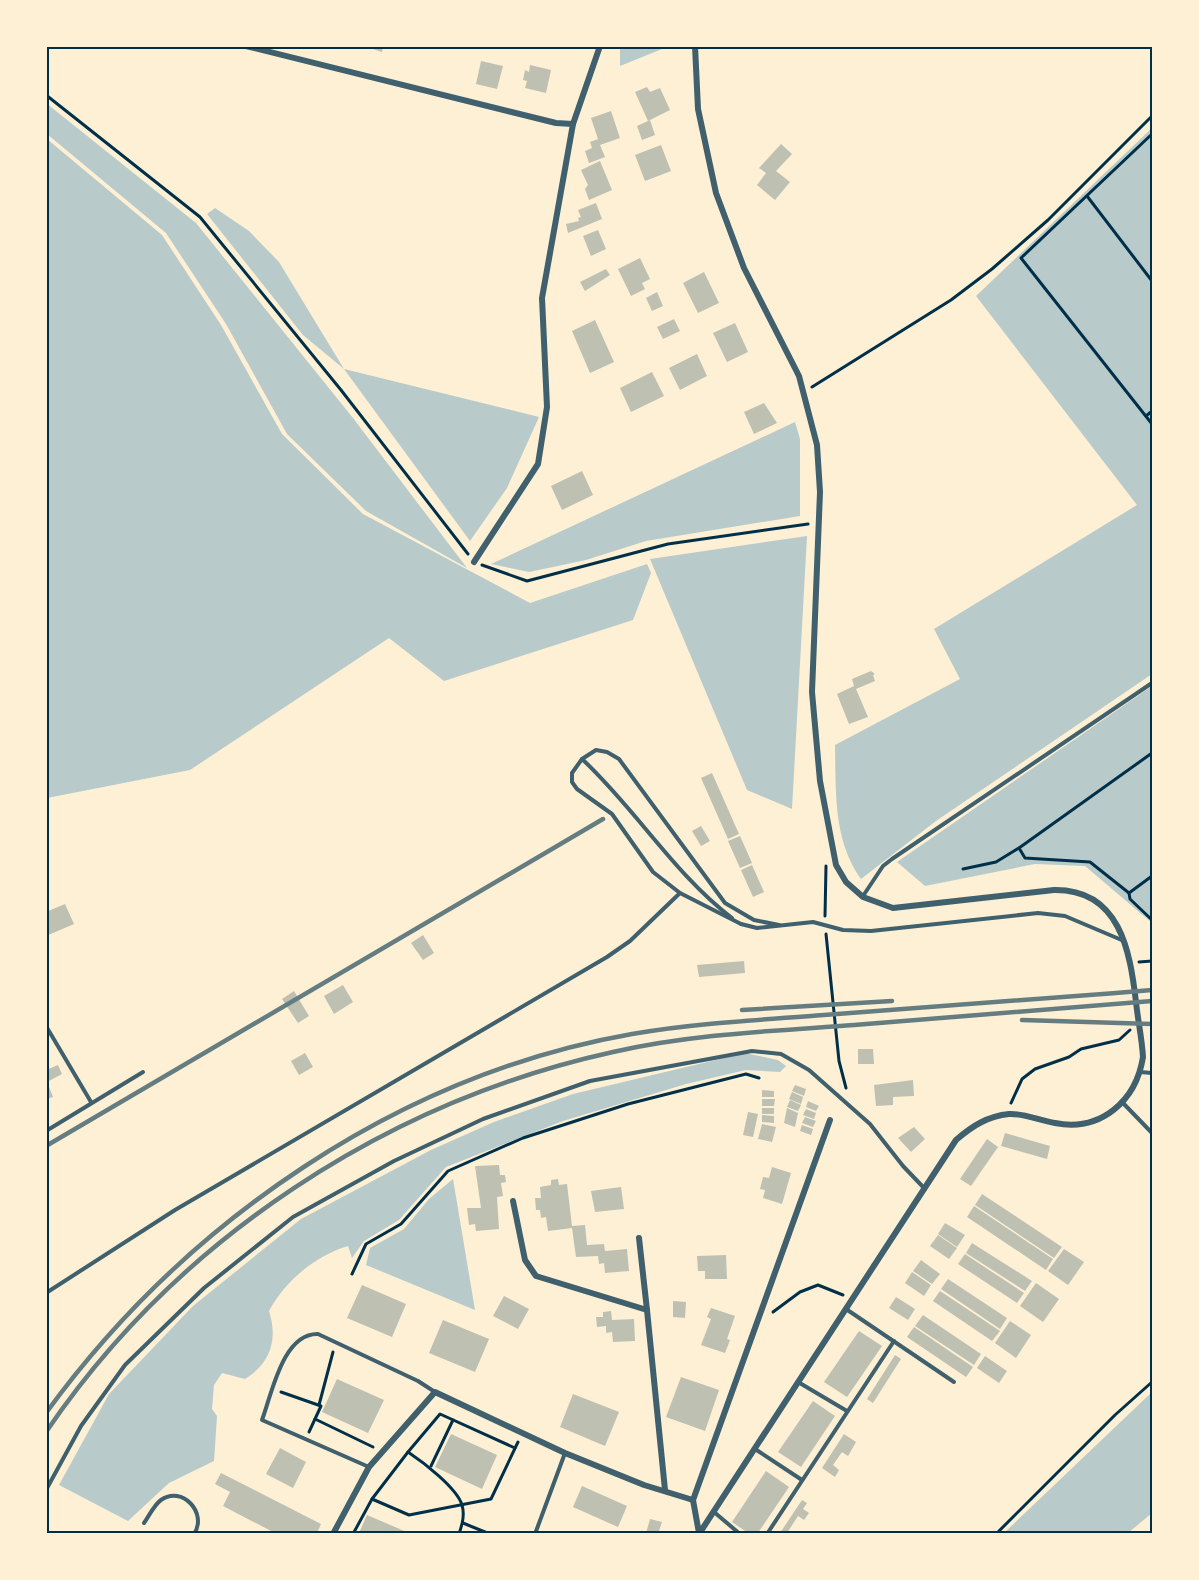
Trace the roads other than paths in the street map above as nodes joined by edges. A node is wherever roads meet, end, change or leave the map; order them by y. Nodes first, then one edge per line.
1 (246, 46) edge
2 (600, 46) edge
3 (694, 46) edge
4 (573, 124) junction
5 (474, 562) road end
6 (1152, 683) edge
7 (582, 759) junction
8 (681, 893) junction
9 (863, 897) junction
10 (741, 924) junction
11 (786, 926) junction
12 (1125, 942) junction
13 (46, 1026) edge
14 (143, 1072) dead end
15 (1140, 1072) junction
16 (1152, 1073) edge
17 (91, 1102) junction
18 (1123, 1103) junction
19 (831, 1120) dead end
20 (46, 1131) edge
21 (1152, 1133) edge
22 (925, 1190) junction
23 (513, 1201) dead end
24 (639, 1238) dead end
25 (46, 1293) edge
26 (846, 1309) junction
27 (646, 1310) junction
28 (46, 1336) edge
29 (894, 1341) junction
30 (46, 1349) edge
31 (954, 1382) dead end
32 (798, 1383) junction
33 (435, 1392) junction
34 (847, 1411) junction
35 (755, 1449) junction
36 (565, 1453) junction
37 (369, 1467) junction
38 (802, 1480) junction
39 (46, 1490) edge
40 (665, 1491) junction
41 (693, 1500) junction
42 (714, 1512) junction
43 (144, 1523) dead end
44 (194, 1533) edge
45 (333, 1533) edge
46 (535, 1533) edge
47 (699, 1533) edge
48 (740, 1533) edge
49 (766, 1533) edge

1 - 4 street
2 - 4 street
3 - 9 street
4 - 5 street
6 - 9 lane
7 - 8 lane
7 - 10 lane
7 - 11 lane
8 - 10 lane
8 - 25 lane
9 - 12 street
10 - 11 lane
11 - 12 lane
12 - 15 street
13 - 17 lane
14 - 17 lane
15 - 16 lane
15 - 18 street
17 - 20 lane
18 - 21 lane
18 - 22 street
19 - 41 street
22 - 26 street
22 - 39 lane
23 - 27 street
24 - 27 street
26 - 29 lane
26 - 32 street
27 - 40 street
28 - 30 lane
29 - 31 lane
29 - 34 lane
32 - 34 lane
32 - 35 street
33 - 36 street
33 - 37 street
33 - 37 lane
34 - 38 lane
35 - 38 lane
35 - 42 street
36 - 40 street
36 - 46 lane
37 - 45 street
38 - 49 lane
40 - 41 street
41 - 47 street
42 - 47 street
42 - 48 lane
43 - 44 lane

